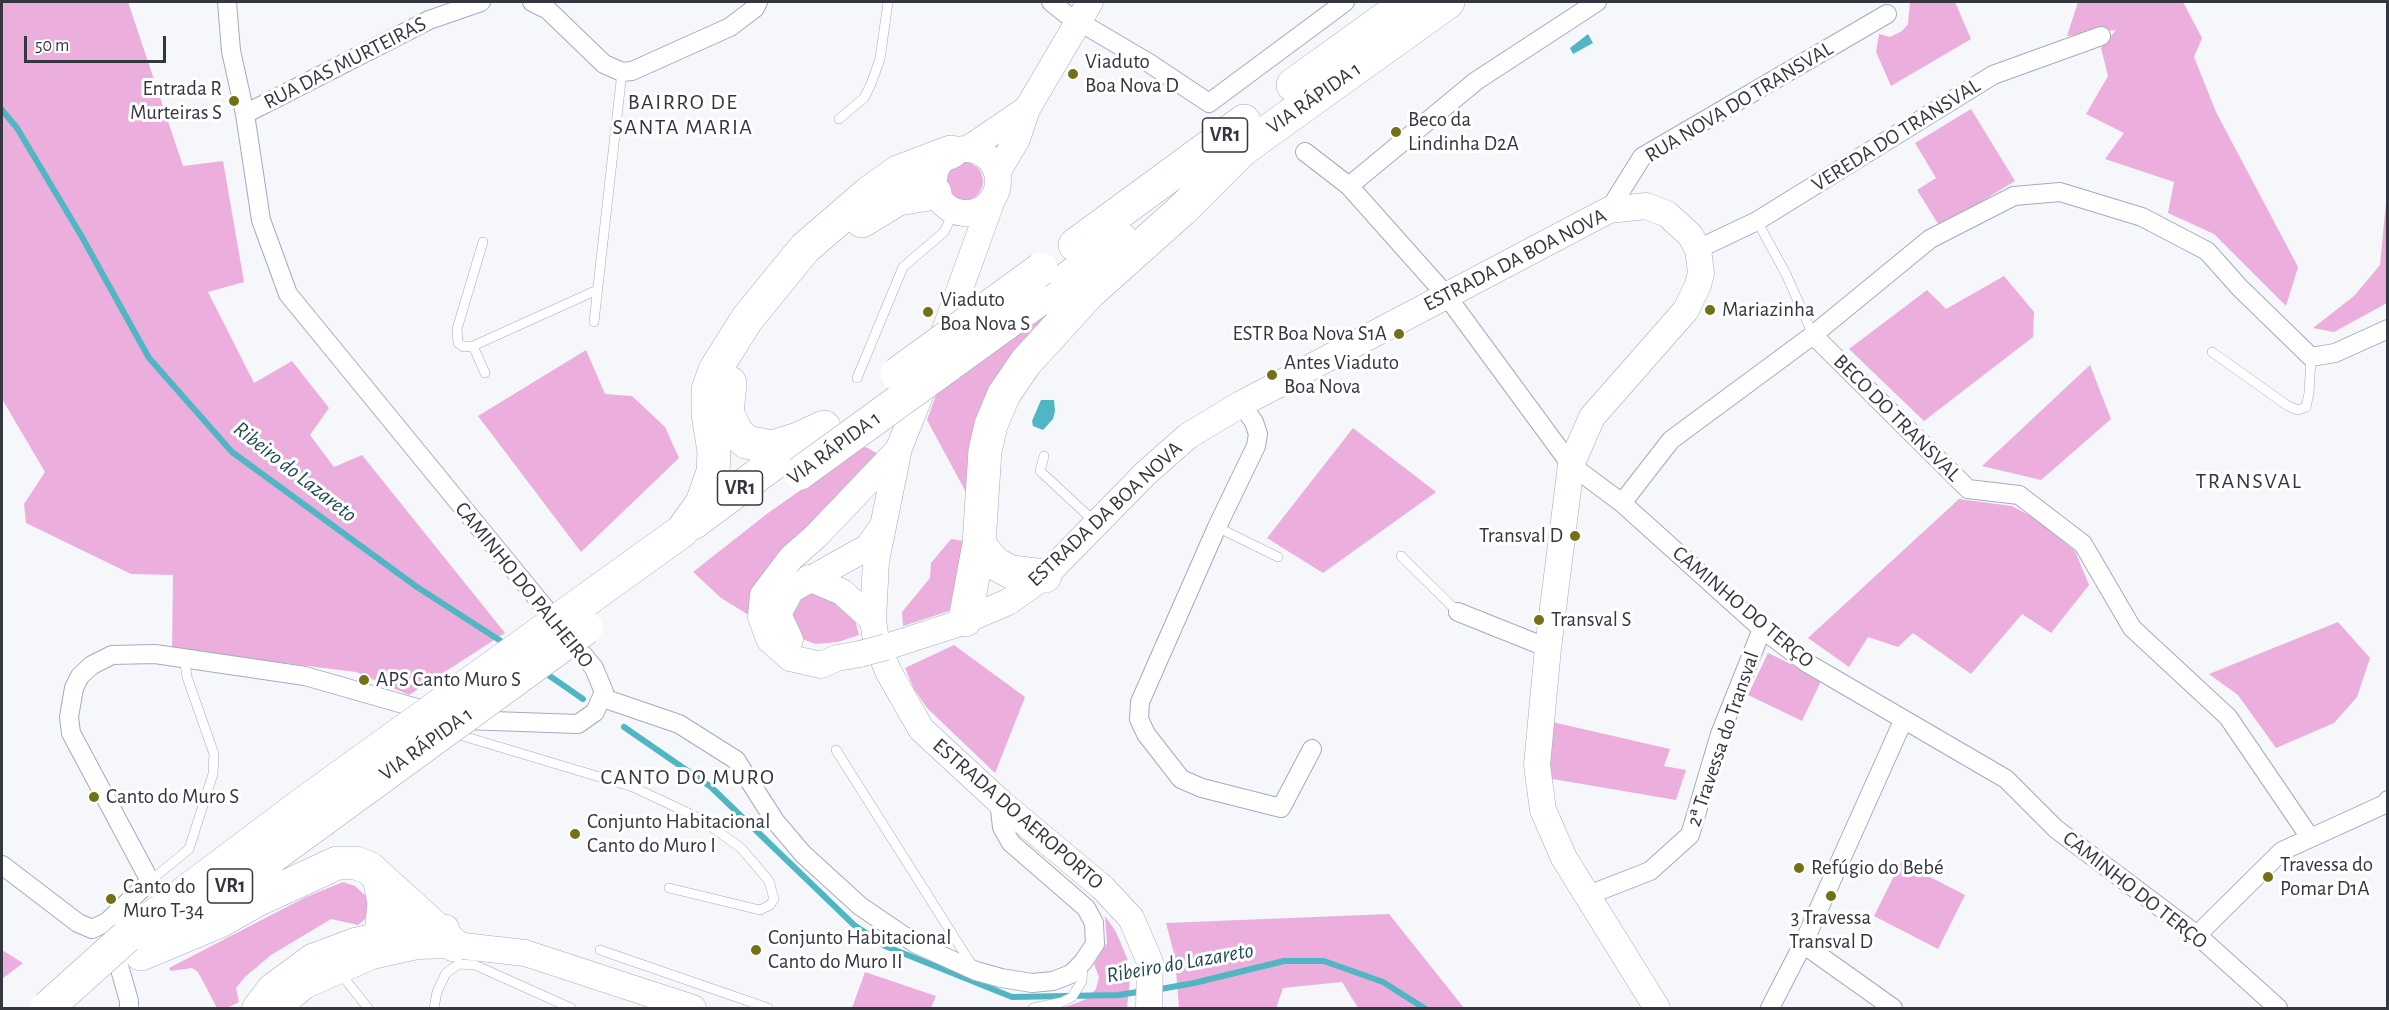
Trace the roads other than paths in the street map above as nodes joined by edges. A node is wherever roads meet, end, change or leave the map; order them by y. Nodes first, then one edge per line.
1 (227, 2) edge
2 (480, 2) edge
3 (532, 2) edge
4 (758, 2) edge
5 (888, 2) edge
6 (1051, 2) edge
7 (1345, 2) edge
8 (1408, 2) edge
9 (1448, 2) edge
10 (1597, 2) edge
11 (1085, 11) edge
12 (1887, 14) dead end
13 (2101, 36) dead end
14 (622, 72) junction
15 (1027, 109) junction
16 (245, 114) junction
17 (840, 119) dead end
18 (1245, 147) junction
19 (960, 150) junction
20 (1305, 152) dead end
21 (997, 173) junction
22 (1349, 186) junction
23 (938, 195) junction
24 (992, 200) junction
25 (1609, 210) junction
26 (1757, 221) junction
27 (483, 243) dead end
28 (1698, 249) junction
29 (973, 257) junction
30 (597, 290) junction
31 (1446, 296) junction
32 (594, 322) dead end
33 (2388, 329) edge
34 (1813, 335) junction
35 (473, 346) junction
36 (2212, 352) dead end
37 (2311, 357) junction
38 (485, 373) dead end
39 (857, 378) dead end
40 (1241, 404) junction
41 (717, 414) junction
42 (805, 446) junction
43 (899, 448) junction
44 (1044, 456) dead end
45 (1571, 465) junction
46 (1622, 503) junction
47 (1096, 523) junction
48 (1216, 527) junction
49 (816, 536) junction
50 (688, 541) junction
51 (979, 544) junction
52 (868, 551) junction
53 (1401, 556) dead end
54 (1278, 557) dead end
55 (1045, 576) junction
56 (809, 578) junction
57 (1458, 612) joint
58 (873, 620) junction
59 (960, 623) junction
60 (1762, 629) junction
61 (1548, 648) junction
62 (848, 656) junction
63 (184, 657) junction
64 (603, 698) junction
65 (460, 719) junction
66 (1903, 721) junction
67 (1312, 749) dead end
68 (836, 750) dead end
69 (2388, 800) edge
70 (999, 801) junction
71 (2308, 836) junction
72 (2, 865) edge
73 (379, 877) junction
74 (150, 881) junction
75 (669, 888) dead end
76 (1586, 896) junction
77 (381, 935) junction
78 (2197, 935) junction
79 (445, 936) junction
80 (125, 938) junction
81 (1803, 944) junction
82 (600, 950) dead end
83 (1083, 962) junction
84 (338, 970) junction
85 (976, 971) junction
86 (1867, 1000) edge
87 (680, 1006) edge
88 (47, 1008) edge
89 (80, 1008) edge
90 (129, 1008) edge
91 (255, 1008) edge
92 (279, 1008) edge
93 (368, 1008) edge
94 (434, 1008) edge
95 (571, 1008) edge
96 (768, 1008) edge
97 (1033, 1008) edge
98 (1149, 1008) edge
99 (1657, 1008) edge
100 (1770, 1008) edge
101 (1893, 1008) edge
102 (2278, 1008) edge

1 - 16 street, CAMINHO DO PALHEIRO
2 - 16 street, RUA DAS MURTEIRAS
3 - 14 street
4 - 14 street
5 - 17 lane
6 - 11 street
7 - 11 street
8 - 42 highway, VIA RÁPIDA 1 / VR1, bridge
9 - 18 highway, VIA RÁPIDA 1 / VR1
10 - 22 street
11 - 15 main road
12 - 25 street, RUA NOVA DO TRANSVAL
13 - 26 street, VEREDA DO TRANSVAL
14 - 30 lane
15 - 19 main road
15 - 21 main road
16 - 64 street, CAMINHO DO PALHEIRO
18 - 42 highway, VIA RÁPIDA 1 / VR1, bridge
18 - 51 highway
19 - 21 main road
19 - 23 highway
20 - 22 street, CAMINHO DO TERÇO
21 - 24 main road
22 - 31 street, CAMINHO DO TERÇO
23 - 24 main road
23 - 29 main road
23 - 39 lane
23 - 41 highway
24 - 29 main road
25 - 28 main road, ESTRADA DA BOA NOVA
25 - 31 main road, ESTRADA DA BOA NOVA
26 - 28 street, VEREDA DO TRANSVAL
26 - 34 lane, BECO DO TRANSVAL
27 - 35 lane
28 - 45 main road
29 - 43 main road
30 - 32 lane
30 - 35 lane
31 - 40 main road, ESTRADA DA BOA NOVA
31 - 45 street, CAMINHO DO TERÇO
33 - 37 street
34 - 37 street
34 - 46 street
34 - 71 street, BECO DO TRANSVAL
35 - 38 lane
36 - 37 lane
40 - 47 main road, ESTRADA DA BOA NOVA
40 - 48 street
41 - 42 highway
41 - 50 highway
42 - 50 highway, VIA RÁPIDA 1 / VR1
43 - 49 main road, ESTRADA DA BOA NOVA
43 - 52 main road, ESTRADA DO AEROPORTO
43 - 52 main road, ESTRADA DO AEROPORTO
44 - 47 lane
45 - 46 street, CAMINHO DO TERÇO
45 - 61 main road
46 - 60 street, CAMINHO DO TERÇO
47 - 55 main road, ESTRADA DA BOA NOVA
48 - 54 lane
48 - 67 street
49 - 52 main road
49 - 62 main road, ESTRADA DA BOA NOVA
50 - 80 highway, VIA RÁPIDA 1 / VR1, bridge
51 - 55 highway
51 - 59 highway
52 - 56 main road
52 - 58 main road, ESTRADA DO AEROPORTO
53 - 57 lane
55 - 59 main road, ESTRADA DA BOA NOVA
56 - 58 main road
56 - 62 main road
57 - 61 street
58 - 70 main road, ESTRADA DO AEROPORTO
59 - 62 main road, ESTRADA DA BOA NOVA, bridge
60 - 66 street, CAMINHO DO TERÇO
60 - 76 street, 2ª Travessa do Transval
61 - 76 main road
63 - 65 street
63 - 74 lane
63 - 74 street
64 - 65 street
64 - 85 street
65 - 75 lane
66 - 78 street, CAMINHO DO TERÇO
66 - 81 street
68 - 85 lane
69 - 71 street
70 - 83 street
70 - 98 main road, ESTRADA DO AEROPORTO
71 - 78 street
72 - 80 street
73 - 77 highway
73 - 79 highway
73 - 80 highway
74 - 80 street
76 - 99 main road
77 - 79 main road
77 - 91 main road
78 - 102 street, CAMINHO DO TERÇO
79 - 84 main road
79 - 87 main road
80 - 88 highway, VIA RÁPIDA 1 / VR1, bridge
80 - 89 highway, VIA RÁPIDA 1 / VR1
80 - 90 street
81 - 86 street
81 - 100 street
82 - 96 lane
83 - 85 street
83 - 97 lane
84 - 92 main road
84 - 93 lane
86 - 101 street
94 - 95 lane

